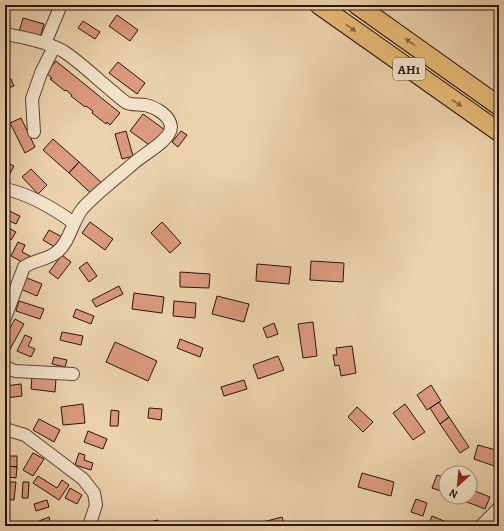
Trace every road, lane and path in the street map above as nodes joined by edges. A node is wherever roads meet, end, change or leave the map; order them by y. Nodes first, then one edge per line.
1 (60, 5) edge
2 (319, 5) edge
3 (357, 5) edge
4 (5, 34) edge
5 (49, 45) junction
6 (499, 106) edge
7 (34, 132) dead end
8 (499, 132) edge
9 (5, 189) edge
10 (74, 223) junction
11 (5, 318) edge
12 (5, 367) edge
13 (73, 374) dead end
14 (5, 430) edge
15 (499, 508) edge
16 (89, 526) edge
17 (481, 526) edge

1 - 5 street
2 -> 8 highway, AH1
6 -> 3 highway, AH1
4 - 5 street
5 - 7 street
5 - 10 street
9 - 10 street
10 - 11 street
12 - 13 street
14 - 16 street
15 - 17 street

